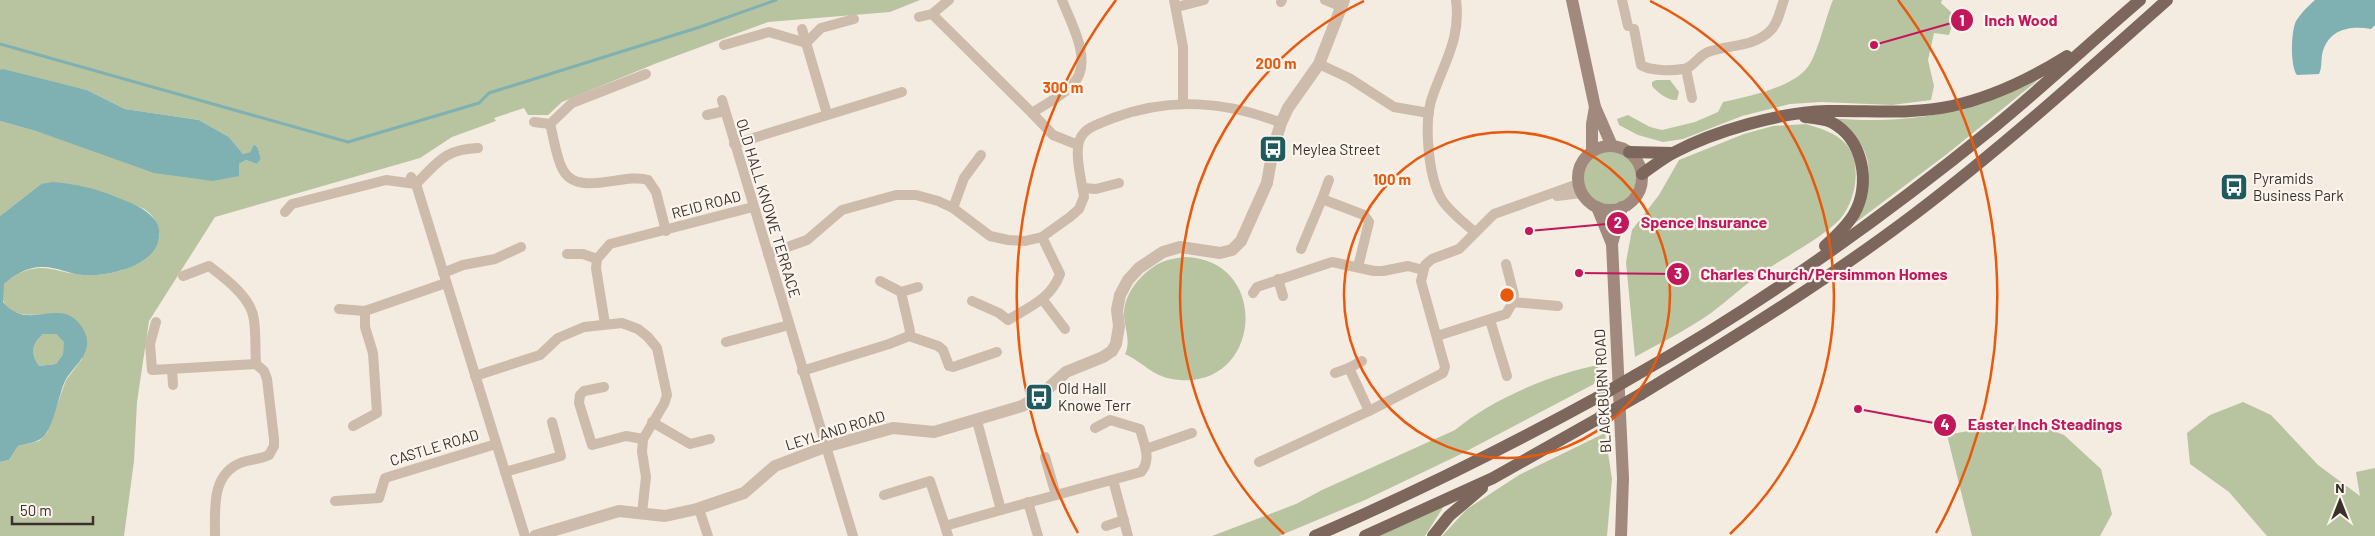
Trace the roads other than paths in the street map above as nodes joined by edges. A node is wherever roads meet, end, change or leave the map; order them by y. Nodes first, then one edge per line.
1 (949, 0) edge
2 (1062, 0) edge
3 (1204, 0) edge
4 (1325, 0) edge
5 (1456, 0) edge
6 (1572, 0) edge
7 (1622, 0) edge
8 (1784, 0) edge
9 (2140, 0) edge
10 (2167, 0) edge
11 (1175, 4) edge
12 (1343, 4) edge
13 (932, 14) junction
14 (919, 17) dead end
15 (854, 19) dead end
16 (802, 29) dead end
17 (2095, 39) junction
18 (806, 43) junction
19 (724, 45) dead end
20 (1319, 64) junction
21 (1686, 69) junction
22 (646, 74) dead end
23 (902, 92) dead end
24 (1692, 98) dead end
25 (722, 100) dead end
26 (1183, 103) junction
27 (1595, 107) junction
28 (725, 111) junction
29 (1032, 113) junction
30 (1429, 113) junction
31 (827, 114) junction
32 (1793, 114) junction
33 (708, 115) dead end
34 (534, 122) dead end
35 (1281, 123) junction
36 (550, 124) junction
37 (734, 144) junction
38 (1078, 145) junction
39 (1612, 146) junction
40 (478, 148) dead end
41 (1592, 151) junction
42 (1629, 152) junction
43 (1673, 153) junction
44 (981, 155) dead end
45 (1642, 174) junction
46 (414, 180) junction
47 (1330, 180) dead end
48 (1119, 183) dead end
49 (1083, 188) junction
50 (1580, 188) junction
51 (1322, 199) junction
52 (753, 207) junction
53 (1597, 207) junction
54 (1622, 207) junction
55 (953, 208) junction
56 (285, 212) dead end
57 (666, 231) junction
58 (1474, 232) junction
59 (1042, 237) junction
60 (1612, 244) junction
61 (521, 247) dead end
62 (1301, 249) dead end
63 (567, 254) dead end
64 (768, 254) junction
65 (598, 259) junction
66 (1506, 264) dead end
67 (1358, 267) junction
68 (1423, 270) junction
69 (1794, 275) junction
70 (183, 276) dead end
71 (445, 278) junction
72 (1278, 279) junction
73 (880, 281) dead end
74 (918, 287) dead end
75 (901, 292) junction
76 (1253, 293) dead end
77 (1283, 296) dead end
78 (1043, 300) junction
79 (972, 301) dead end
80 (1513, 302) junction
81 (1558, 306) dead end
82 (339, 309) dead end
83 (365, 311) junction
84 (1490, 320) junction
85 (156, 322) dead end
86 (605, 324) junction
87 (789, 325) junction
88 (1065, 329) dead end
89 (910, 336) junction
90 (1437, 336) junction
91 (726, 342) dead end
92 (997, 352) dead end
93 (1362, 361) dead end
94 (256, 364) junction
95 (1349, 368) junction
96 (172, 369) junction
97 (802, 371) junction
98 (1335, 373) dead end
99 (475, 376) junction
100 (1507, 376) dead end
101 (173, 385) dead end
102 (604, 386) dead end
103 (1369, 411) junction
104 (977, 421) junction
105 (552, 422) dead end
106 (652, 422) junction
107 (353, 426) dead end
108 (1095, 428) dead end
109 (1192, 433) dead end
110 (643, 439) junction
111 (710, 439) dead end
112 (496, 444) junction
113 (825, 447) junction
114 (1146, 449) junction
115 (1045, 457) dead end
116 (1259, 462) dead end
117 (505, 472) junction
118 (1493, 478) junction
119 (1113, 480) junction
120 (884, 495) dead end
121 (1056, 495) junction
122 (335, 501) dead end
123 (1028, 502) junction
124 (699, 509) junction
125 (1001, 510) junction
126 (642, 513) junction
127 (1124, 520) junction
128 (1106, 526) dead end
129 (946, 531) edge
130 (215, 536) edge
131 (524, 536) edge
132 (534, 536) edge
133 (708, 536) edge
134 (853, 536) edge
135 (1038, 536) edge
136 (1128, 536) edge
137 (1315, 536) edge
138 (1365, 536) edge
139 (1432, 536) edge
140 (1621, 536) edge

1 - 13 street
2 - 29 street
3 - 11 street
4 - 12 street, LEYLAND ROAD
5 - 30 street
6 - 27 main road
7 - 21 street
8 - 21 street
9 - 17 main road
10 - 118 main road, bridge
11 - 26 street
12 - 20 street, LEYLAND ROAD
13 - 14 street
13 - 29 street
15 - 18 street
16 - 18 street
17 - 32 main road
17 - 69 main road
18 - 19 street
18 - 31 street
20 - 30 street
20 - 35 street, LEYLAND ROAD
21 - 24 street
22 - 36 street
23 - 31 street
25 - 28 street, OLD HALL KNOWE TERRACE
26 - 35 street
26 - 38 street
27 - 39 main road
27 - 41 main road
28 - 33 street
28 - 37 street, OLD HALL KNOWE TERRACE
29 - 38 street
30 - 58 street
31 - 37 street
32 - 43 main road
32 - 69 main road
34 - 36 street
35 - 104 street, LEYLAND ROAD
36 - 57 street, REID ROAD
37 - 52 street, OLD HALL KNOWE TERRACE
38 - 49 street
39 - 41 main road
39 - 42 main road
40 - 46 street
41 - 50 main road
42 - 43 main road
42 - 45 main road
43 - 45 main road
44 - 55 street
45 - 54 main road
46 - 56 street
46 - 71 street, CASTLE ROAD
47 - 51 street
48 - 49 street
49 - 59 street
50 - 53 main road
50 - 58 street
51 - 62 street
51 - 67 street
52 - 57 street, REID ROAD
52 - 64 street, OLD HALL KNOWE TERRACE
53 - 54 main road
53 - 60 main road, BLACKBURN ROAD
54 - 60 main road, BLACKBURN ROAD
55 - 59 street
55 - 64 street
57 - 65 street, REID ROAD
58 - 68 street
59 - 78 street
60 - 140 main road, BLACKBURN ROAD
61 - 71 street
63 - 65 street
64 - 87 street, OLD HALL KNOWE TERRACE
65 - 86 street
66 - 80 street
67 - 68 street
67 - 72 street
68 - 90 street
69 - 137 main road, bridge
70 - 94 street
71 - 83 street
71 - 99 street, CASTLE ROAD
72 - 76 street
72 - 77 street
73 - 75 street
74 - 75 street
75 - 89 street
78 - 79 street
78 - 88 street
80 - 81 street
80 - 84 street
82 - 83 street
83 - 107 street
84 - 90 street
84 - 100 street
85 - 96 street
86 - 99 street
86 - 106 street
87 - 91 street
87 - 97 street, OLD HALL KNOWE TERRACE
89 - 92 street
89 - 97 street
90 - 103 street
93 - 95 street
94 - 96 street
94 - 130 street
95 - 98 street
95 - 103 street
96 - 101 street
97 - 113 street, OLD HALL KNOWE TERRACE
99 - 112 street, CASTLE ROAD
102 - 110 street
103 - 116 street
104 - 113 street, LEYLAND ROAD
104 - 125 street
105 - 117 street
106 - 110 street
106 - 111 street
108 - 114 street
109 - 114 street
110 - 126 street
112 - 117 street, CASTLE ROAD
112 - 122 street, CASTLE ROAD
113 - 124 street, LEYLAND ROAD
113 - 134 street, OLD HALL KNOWE TERRACE
114 - 119 street
115 - 121 street
117 - 131 street, CASTLE ROAD
118 - 138 main road
118 - 139 main road
119 - 121 street
119 - 127 street
120 - 129 street
121 - 123 street
123 - 125 street
123 - 135 street
124 - 126 street, LEYLAND ROAD
124 - 133 street
125 - 129 street
126 - 132 street, LEYLAND ROAD
127 - 128 street
127 - 136 street

